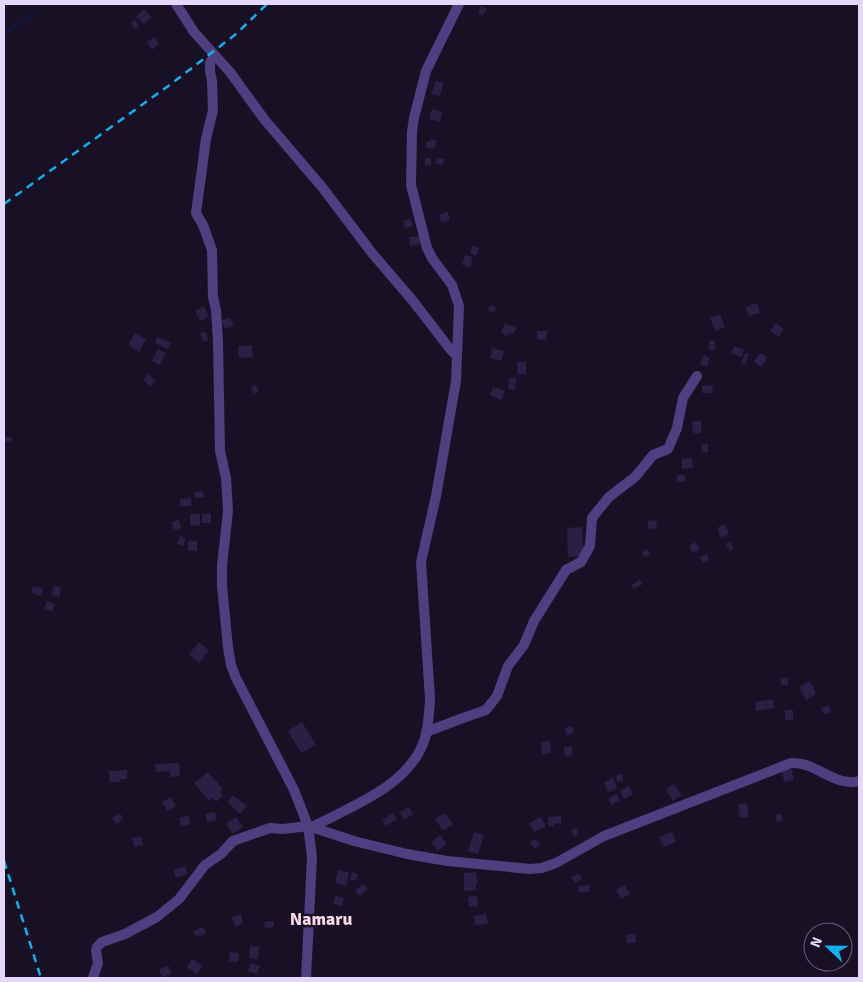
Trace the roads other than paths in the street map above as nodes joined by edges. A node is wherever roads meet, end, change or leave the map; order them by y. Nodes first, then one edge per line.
1 (176, 4) edge
2 (459, 4) edge
3 (214, 56) junction
4 (456, 355) junction
5 (697, 376) dead end
6 (426, 732) junction
7 (859, 781) edge
8 (310, 827) junction
9 (93, 978) edge
10 (306, 978) edge

1 - 3 street
2 - 4 street
3 - 4 street
3 - 8 street
4 - 6 street
5 - 6 street
6 - 8 street
7 - 8 street
8 - 9 street
8 - 10 street

